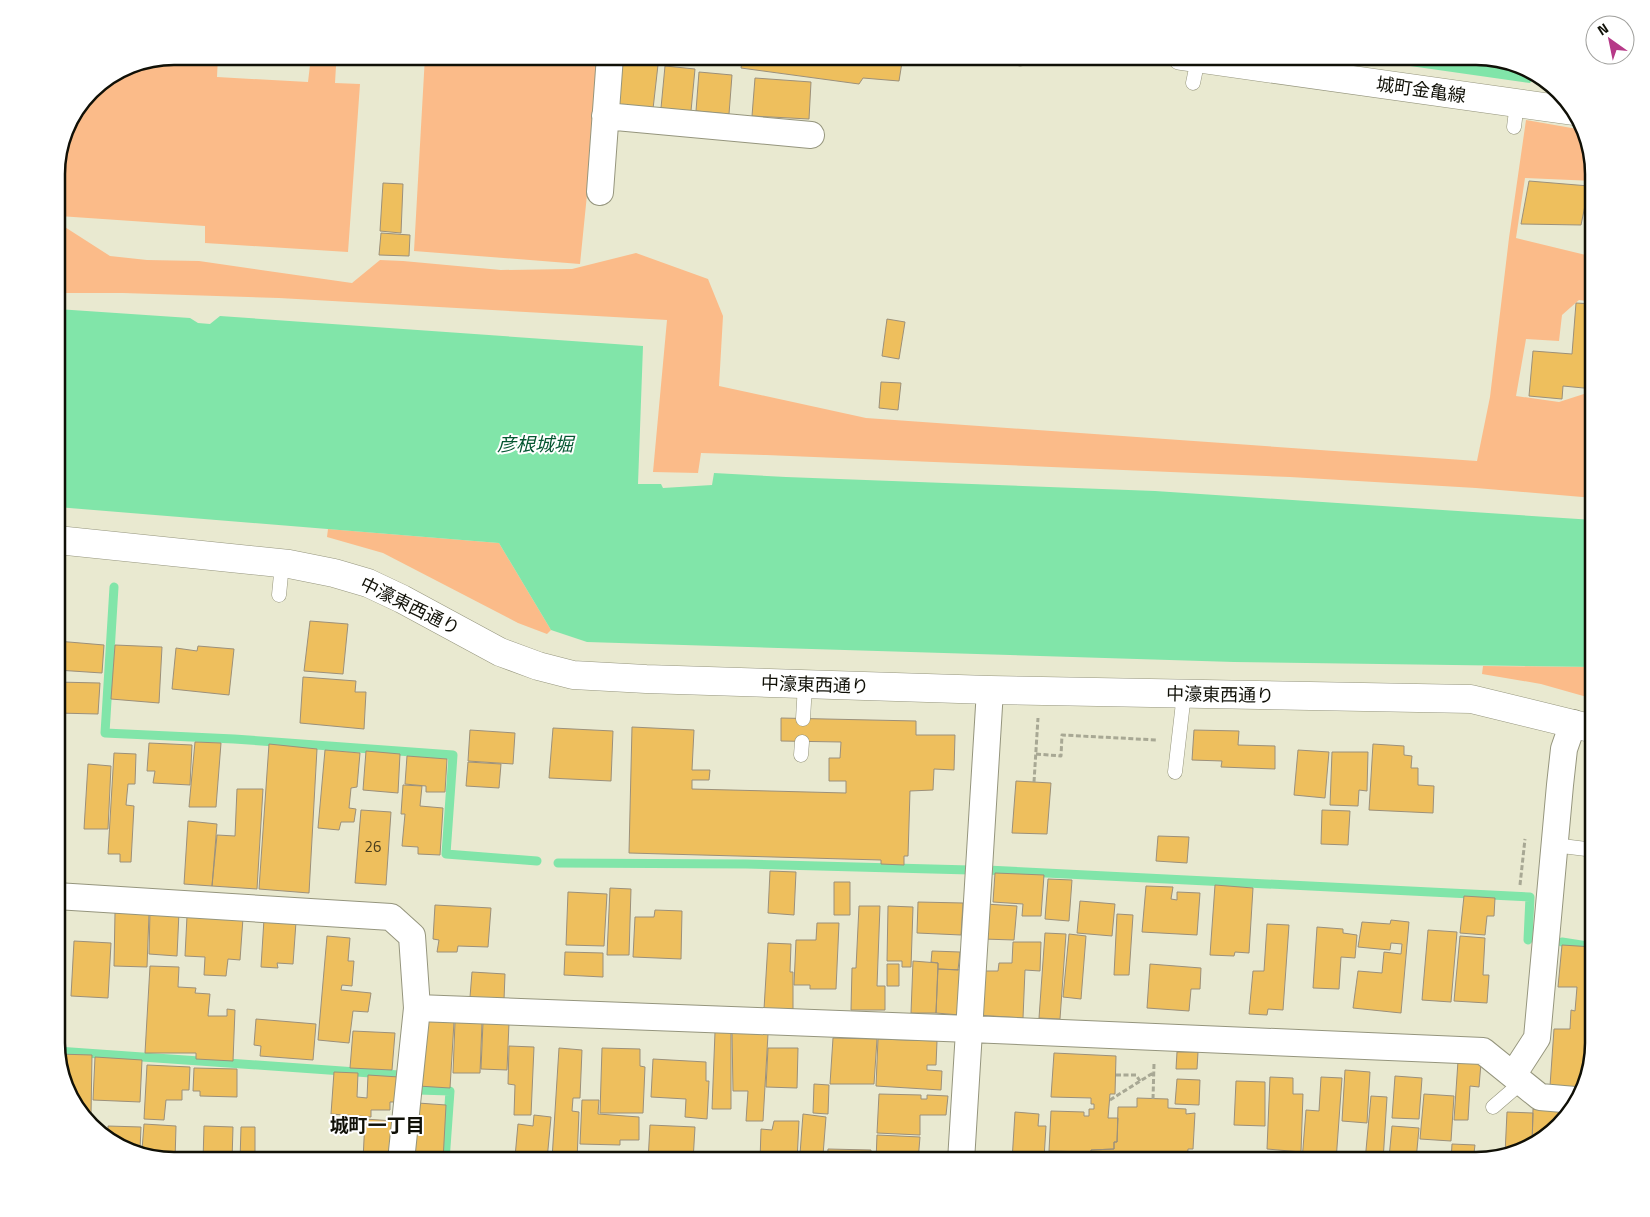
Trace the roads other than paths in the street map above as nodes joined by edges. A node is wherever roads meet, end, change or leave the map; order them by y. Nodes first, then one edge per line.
1 (609, 65) edge
2 (1190, 66) edge
3 (1566, 111) edge
4 (605, 116) junction
5 (810, 135) dead end
6 (600, 192) dead end
7 (65, 541) edge
8 (282, 564) junction
9 (279, 595) dead end
10 (805, 685) junction
11 (990, 690) junction
12 (1184, 694) junction
13 (803, 719) dead end
14 (1584, 726) edge
15 (1175, 772) dead end
16 (1554, 845) junction
17 (1585, 849) edge
18 (65, 896) edge
19 (417, 1008) junction
20 (984, 1033) junction
21 (1518, 1078) junction
22 (1569, 1099) edge
23 (1492, 1107) dead end
24 (402, 1152) edge
25 (963, 1152) edge

1 - 4 street
2 - 3 main road, 城町金亀線
4 - 5 street
4 - 6 street
7 - 8 main road, 中濠東西通り
8 - 9 lane
8 - 10 main road, 中濠東西通り
10 - 11 main road, 中濠東西通り
10 - 13 lane
11 - 12 main road, 中濠東西通り
11 - 20 street
12 - 14 main road, 中濠東西通り
12 - 15 lane
14 - 16 street
16 - 17 lane
16 - 21 street
18 - 19 street
19 - 20 street
19 - 24 street
20 - 21 street
20 - 25 street
21 - 22 street
21 - 23 lane

